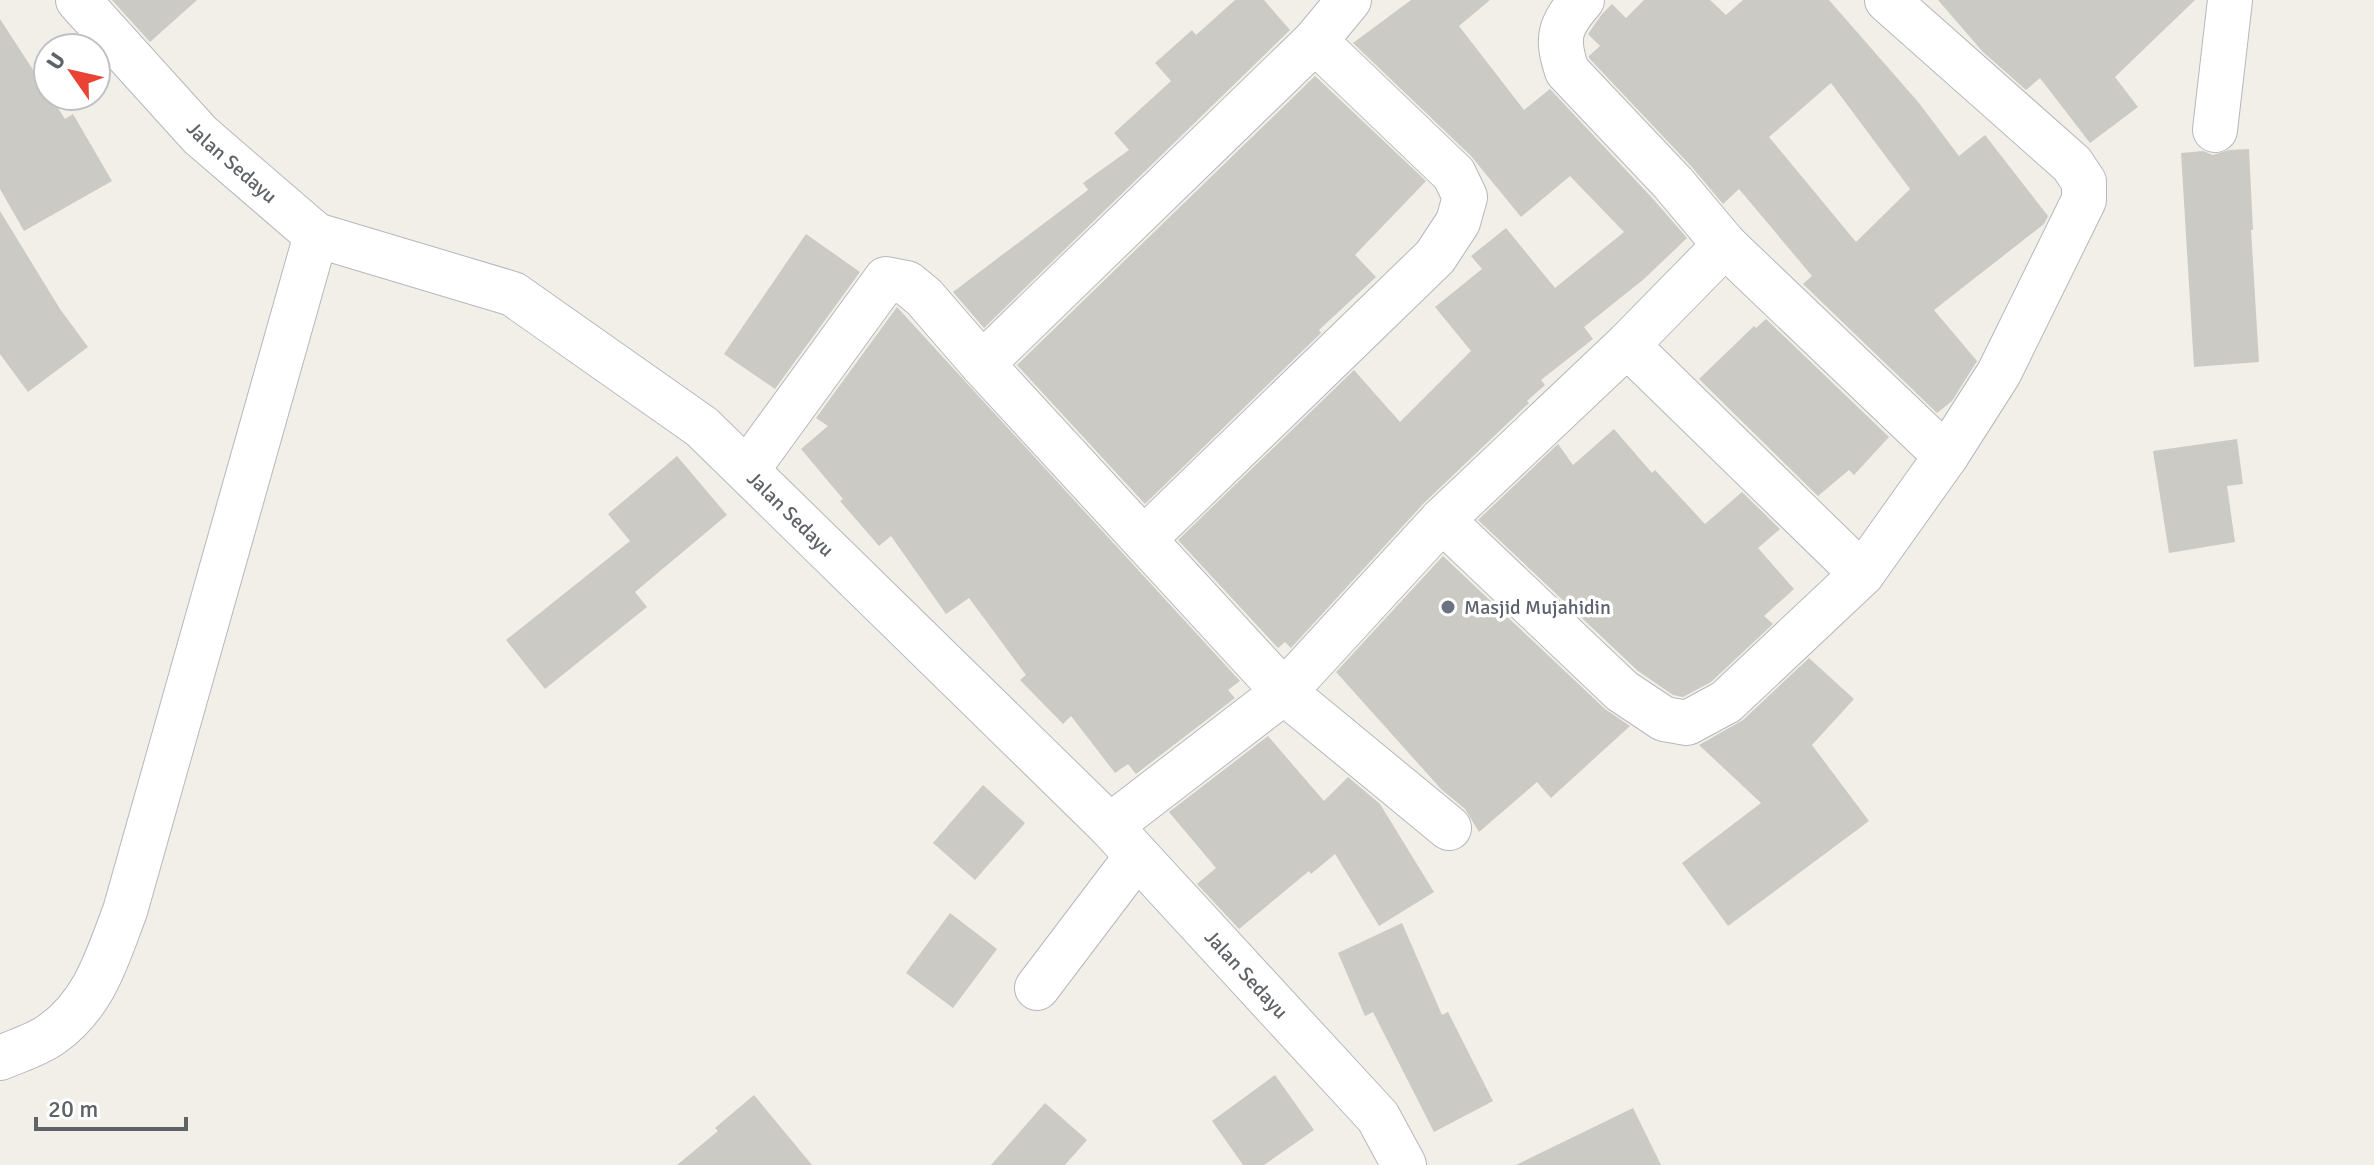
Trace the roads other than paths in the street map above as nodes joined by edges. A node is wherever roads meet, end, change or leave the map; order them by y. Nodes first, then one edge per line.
1 (78, 0) edge
2 (1349, 0) edge
3 (1887, 0) edge
4 (2230, 0) edge
5 (1561, 9) edge
6 (1315, 41) junction
7 (2215, 130) dead end
8 (316, 235) junction
9 (1725, 245) junction
10 (1627, 345) junction
11 (982, 364) junction
12 (1946, 456) junction
13 (747, 470) junction
14 (1442, 520) junction
15 (1144, 539) junction
16 (1862, 574) junction
17 (1284, 692) junction
18 (1449, 828) dead end
19 (1124, 841) junction
20 (1037, 988) dead end
21 (0, 1058) edge
22 (1404, 1165) edge

1 - 8 street, Jalan Sedayu
2 - 6 street
3 - 12 street
4 - 7 street
5 - 9 street
6 - 11 street
6 - 15 street
8 - 13 street, Jalan Sedayu
8 - 21 street
9 - 10 street
9 - 12 street
10 - 14 street
10 - 16 street
11 - 13 street
11 - 15 street
12 - 16 street
13 - 19 street, Jalan Sedayu
14 - 16 street
14 - 17 street
15 - 17 street
17 - 18 street
17 - 19 street
19 - 20 street
19 - 22 street, Jalan Sedayu

